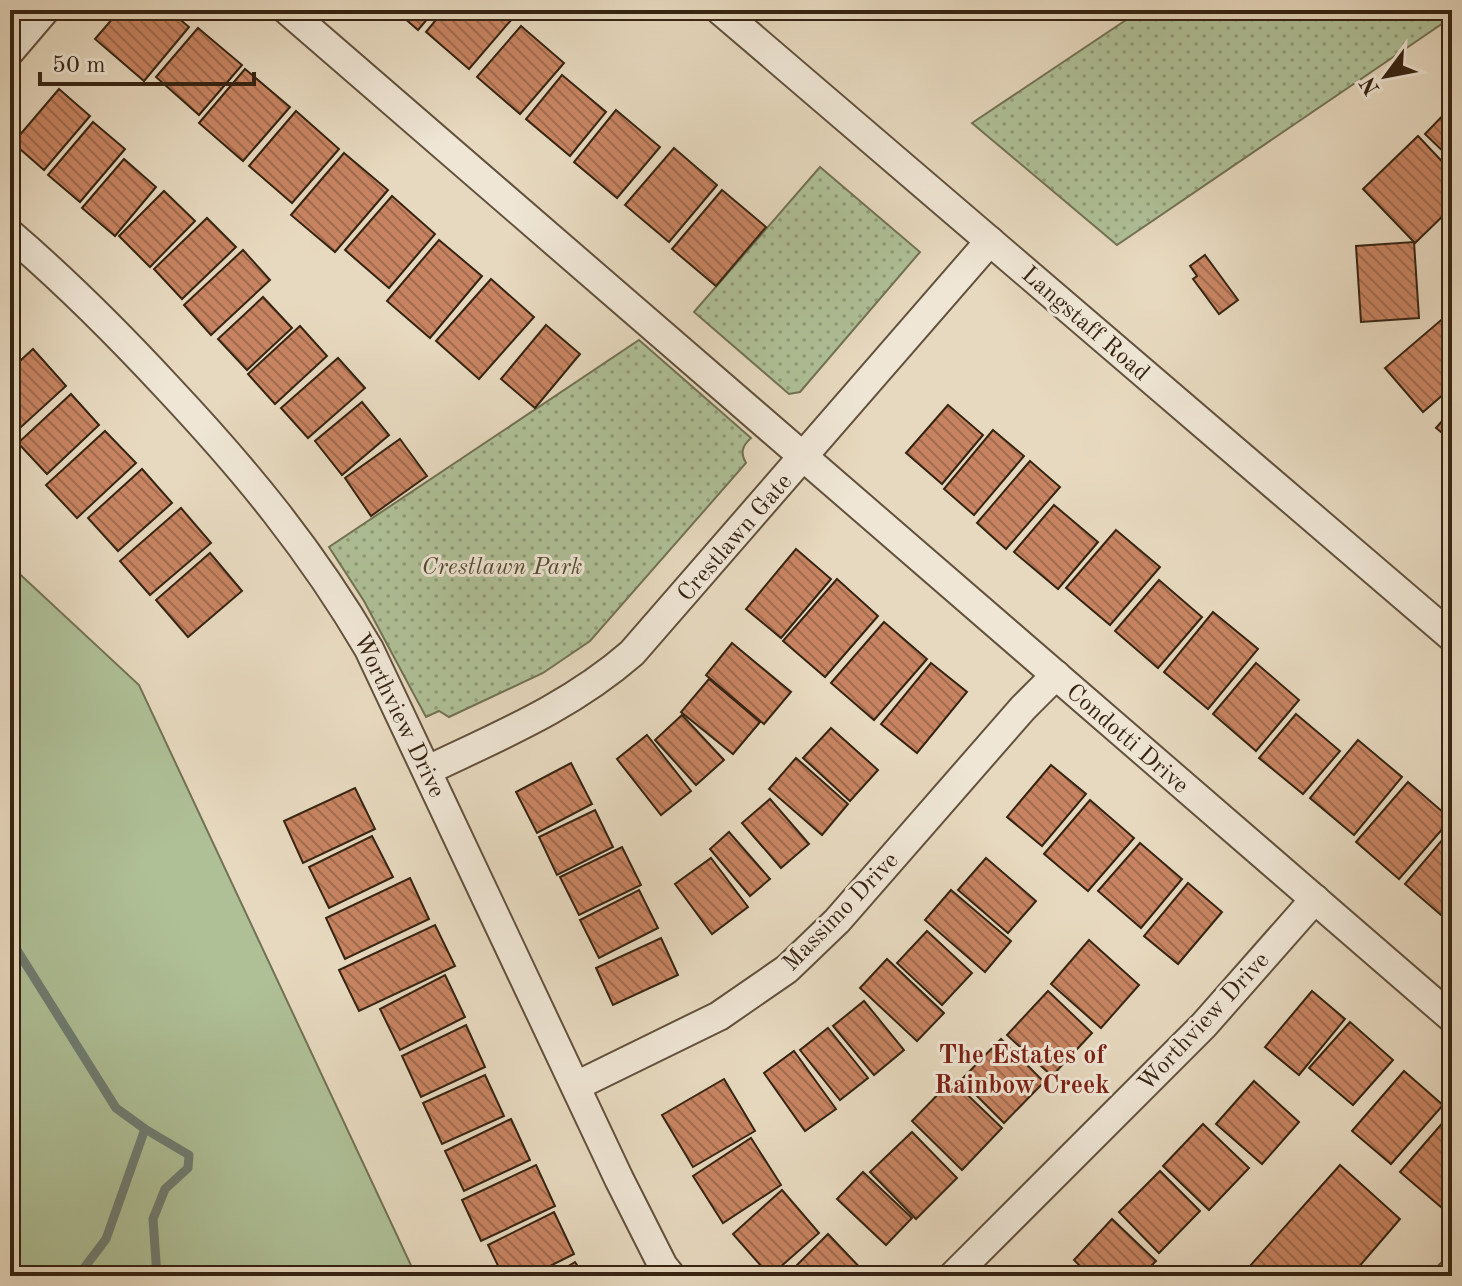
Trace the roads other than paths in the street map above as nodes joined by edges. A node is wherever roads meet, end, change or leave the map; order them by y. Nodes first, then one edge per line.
1 (45, 10) edge
2 (287, 10) edge
3 (720, 10) edge
4 (10, 51) edge
5 (10, 234) edge
6 (990, 241) junction
7 (803, 458) junction
8 (1452, 637) edge
9 (1056, 675) junction
10 (428, 770) junction
11 (1315, 899) junction
12 (1452, 1018) edge
13 (576, 1086) junction
14 (671, 1276) edge
15 (953, 1276) edge

1 - 4 street
2 - 7 street
3 - 6 street, Langstaff Road
5 - 10 street, Worthview Drive
6 - 7 street, Crestlawn Gate
6 - 8 street, Langstaff Road
7 - 9 street, Condotti Drive
7 - 10 street, Crestlawn Gate
9 - 11 street, Condotti Drive
9 - 13 street, Massimo Drive
10 - 13 street, Worthview Drive
11 - 12 street, Condotti Drive
11 - 15 street, Worthview Drive
13 - 14 street, Worthview Drive

